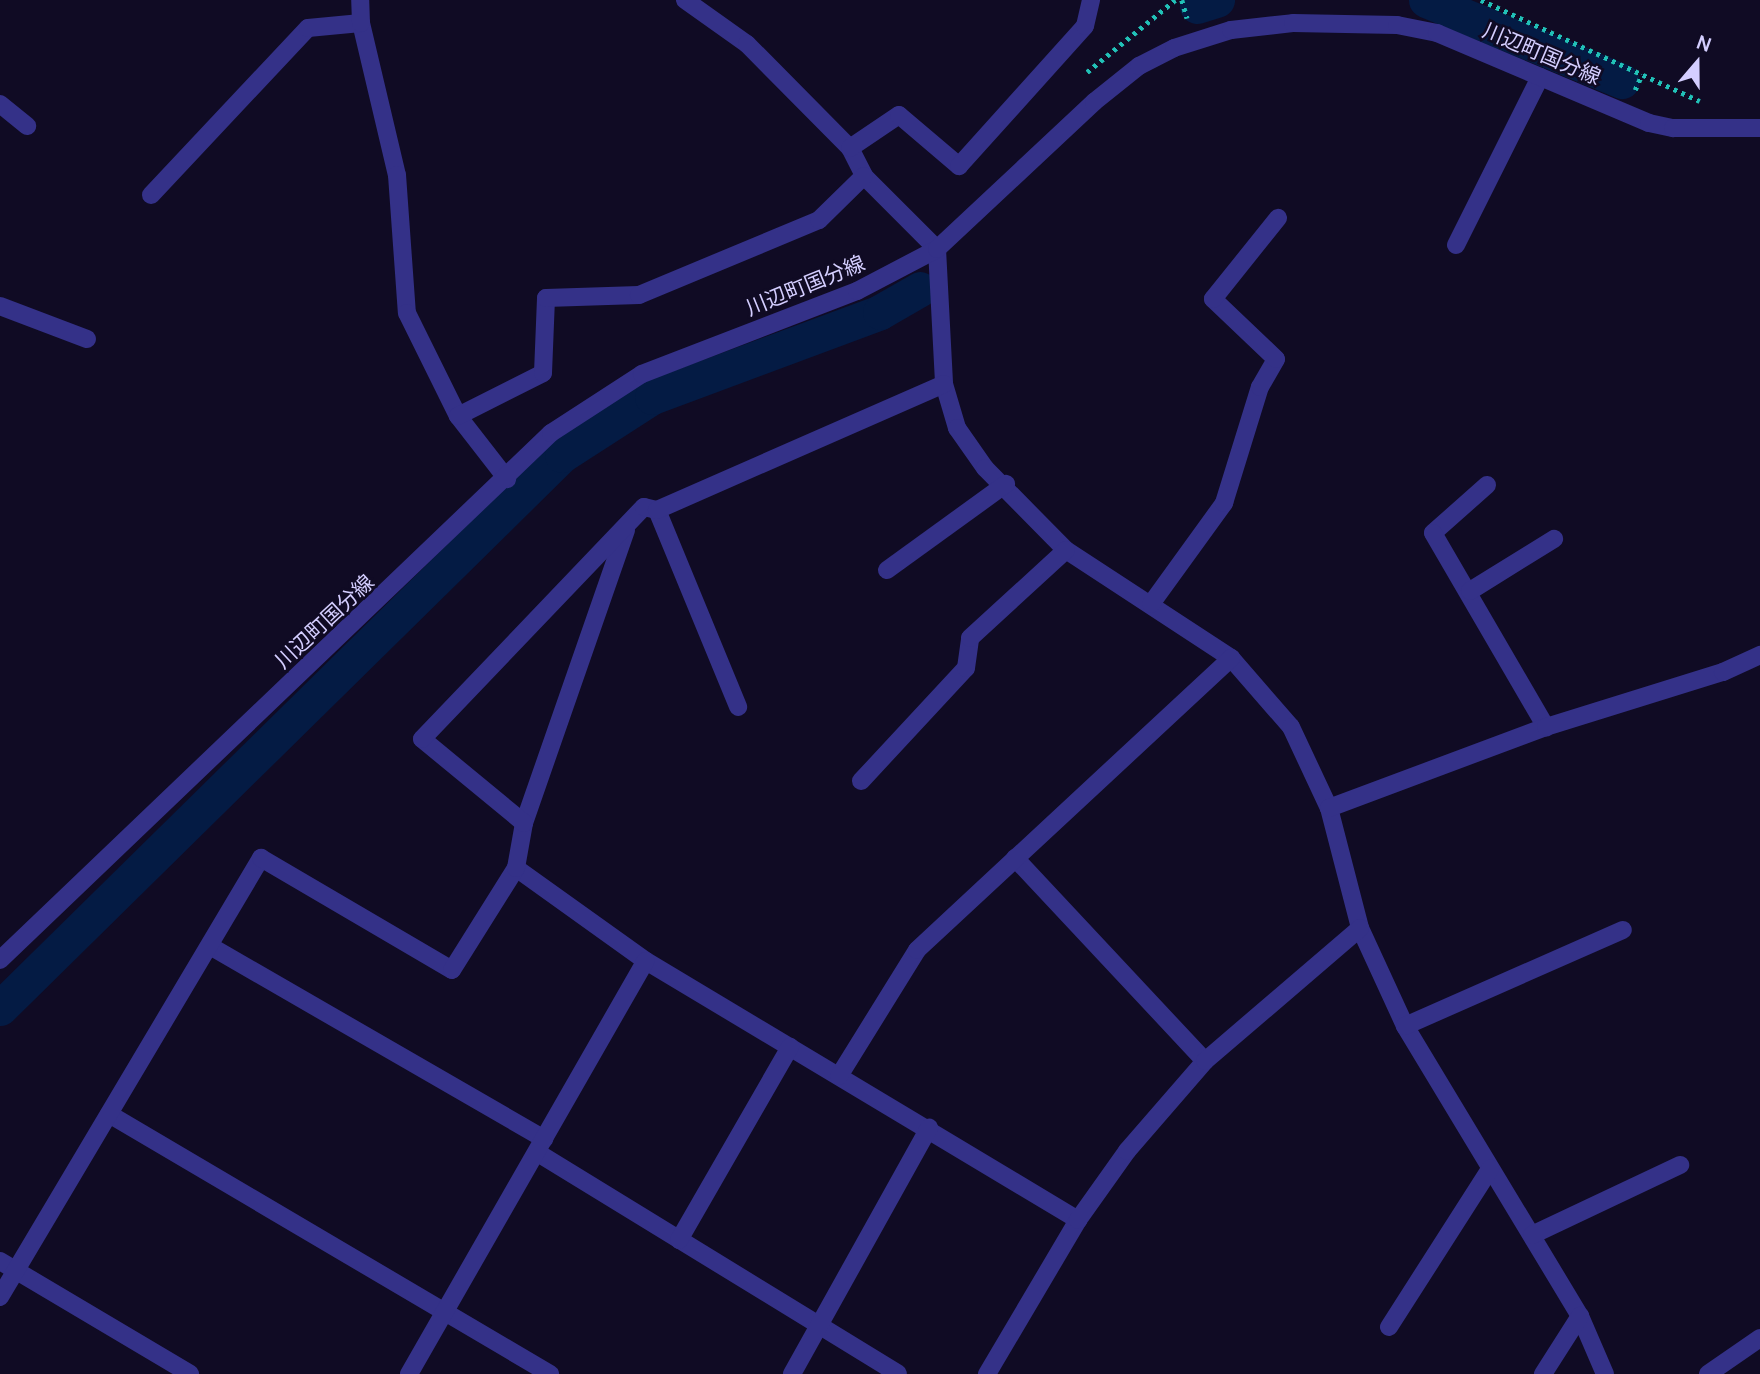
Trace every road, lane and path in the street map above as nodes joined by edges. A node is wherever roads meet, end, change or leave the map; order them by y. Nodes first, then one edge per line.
1 (360, 0) edge
2 (685, 0) edge
3 (1091, 0) edge
4 (1481, 0) edge
5 (361, 23) junction
6 (1540, 77) junction
7 (0, 104) edge
8 (1712, 106) dead end
9 (27, 126) dead end
10 (1760, 128) edge
11 (850, 148) junction
12 (864, 176) junction
13 (151, 195) dead end
14 (1278, 218) dead end
15 (1456, 246) dead end
16 (937, 249) junction
17 (0, 306) edge
18 (87, 339) dead end
19 (944, 384) junction
20 (458, 416) junction
21 (507, 479) junction
22 (1006, 484) junction
23 (1487, 485) dead end
24 (657, 510) junction
25 (629, 524) junction
26 (1554, 539) dead end
27 (1066, 550) junction
28 (887, 570) dead end
29 (1470, 591) junction
30 (1151, 604) junction
31 (1760, 655) edge
32 (1231, 658) junction
33 (738, 708) dead end
34 (1546, 727) junction
35 (861, 781) dead end
36 (1329, 808) junction
37 (524, 823) junction
38 (1015, 858) junction
39 (516, 868) junction
40 (1360, 928) junction
41 (1623, 930) dead end
42 (210, 946) junction
43 (0, 960) edge
44 (646, 961) junction
45 (1405, 1026) junction
46 (790, 1047) junction
47 (1205, 1061) junction
48 (839, 1076) junction
49 (109, 1114) junction
50 (929, 1128) junction
51 (541, 1146) junction
52 (1680, 1165) dead end
53 (1489, 1169) junction
54 (1078, 1220) junction
55 (1532, 1236) junction
56 (679, 1240) junction
57 (7, 1266) edge
58 (0, 1297) edge
59 (444, 1311) junction
60 (1580, 1316) junction
61 (821, 1327) junction
62 (1389, 1327) dead end
63 (1760, 1338) edge
64 (190, 1374) edge
65 (409, 1374) edge
66 (550, 1374) edge
67 (792, 1374) edge
68 (898, 1374) edge
69 (988, 1374) edge
70 (1542, 1374) edge
71 (1605, 1374) edge
72 (1708, 1374) edge

1 - 5 street
2 - 11 street
3 - 11 street
4 - 8 path
5 - 13 street
5 - 20 street
6 - 10 street, 川辺町国分線
6 - 15 street
6 - 16 street, 川辺町国分線
7 - 9 street
11 - 12 street
12 - 16 street
12 - 20 street
14 - 30 street
16 - 19 street
16 - 21 street, 川辺町国分線
17 - 18 street
19 - 22 street
19 - 24 street
20 - 21 street
21 - 43 street, 川辺町国分線
22 - 27 street
22 - 28 street
23 - 29 street
24 - 25 street
24 - 33 street
25 - 37 street
25 - 37 street
26 - 29 street
27 - 30 street
27 - 35 street
29 - 34 street
30 - 32 street
31 - 34 street
32 - 36 street
32 - 38 street
34 - 36 street
36 - 40 street
37 - 39 street
38 - 47 street
38 - 48 street
39 - 42 street
39 - 44 street
40 - 45 street
40 - 47 street
41 - 45 street
42 - 49 street
42 - 51 street
44 - 46 street
44 - 51 street
45 - 53 street
46 - 48 street
46 - 56 street
47 - 54 street
48 - 50 street
49 - 57 street
49 - 59 street
50 - 54 street
50 - 61 street
51 - 56 street
51 - 59 street
52 - 55 street
53 - 55 street
53 - 62 street
54 - 69 street
55 - 60 street
56 - 61 street
57 - 58 street
57 - 64 street
59 - 65 street
59 - 66 street
60 - 70 street
60 - 71 street
61 - 67 street
61 - 68 street
63 - 72 street

